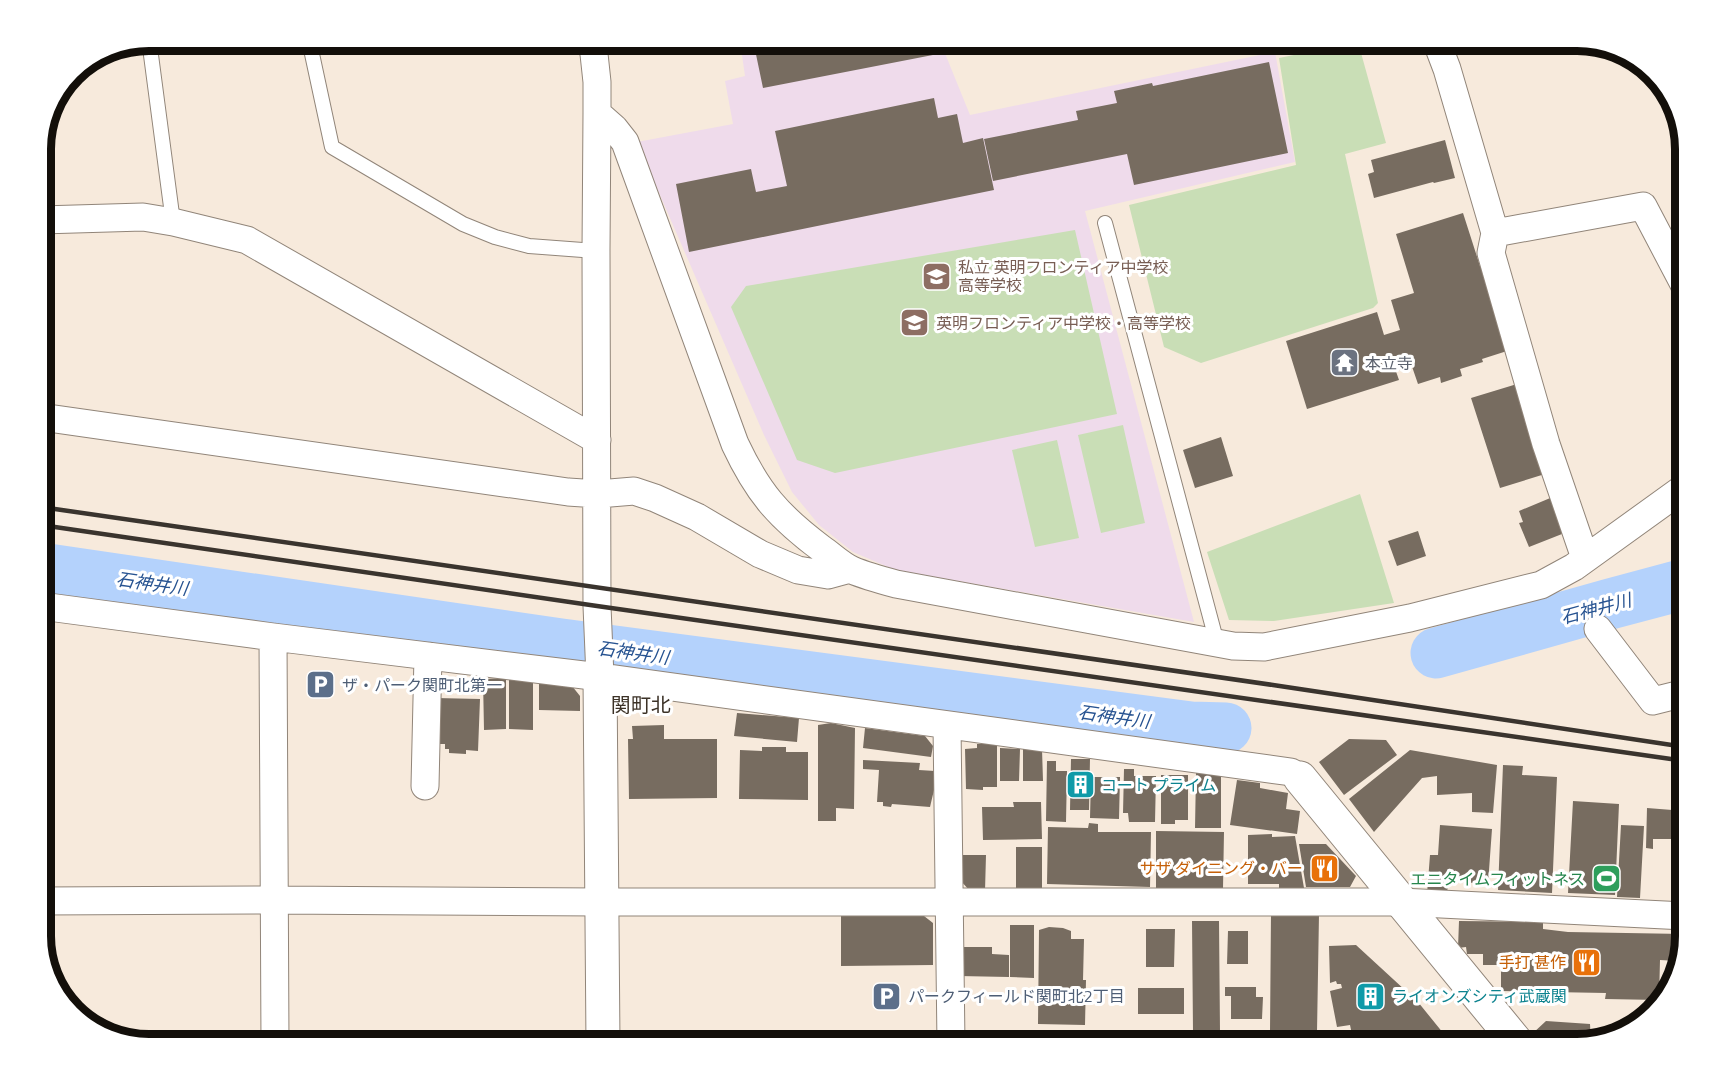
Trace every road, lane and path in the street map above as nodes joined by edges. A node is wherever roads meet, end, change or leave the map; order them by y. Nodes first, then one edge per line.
1 (150, 51) edge
2 (593, 51) edge
3 (1440, 51) edge
4 (312, 54) dead end
5 (597, 113) junction
6 (51, 220) edge
7 (173, 222) junction
8 (1105, 223) dead end
9 (1495, 233) junction
10 (596, 251) junction
11 (1675, 266) edge
12 (51, 418) edge
13 (597, 440) junction
14 (598, 494) junction
15 (1675, 495) edge
16 (1585, 558) junction
17 (850, 569) junction
18 (51, 607) edge
19 (1598, 629) dead end
20 (273, 637) junction
21 (1217, 643) junction
22 (428, 656) junction
23 (599, 672) junction
24 (1675, 696) edge
25 (948, 725) junction
26 (1300, 778) joint
27 (425, 786) dead end
28 (274, 900) junction
29 (51, 901) edge
30 (602, 902) junction
31 (949, 902) junction
32 (1401, 902) junction
33 (1675, 915) edge
34 (275, 1034) edge
35 (603, 1034) edge
36 (951, 1034) edge
37 (1510, 1034) edge

1 - 7 lane
2 - 5 street
3 - 9 street
4 - 10 lane
5 - 10 street
5 - 17 street
6 - 7 street
7 - 13 street
8 - 21 lane
9 - 11 street
9 - 16 street
10 - 13 street
12 - 14 street
13 - 14 street
14 - 17 street
14 - 23 street
15 - 16 street
16 - 21 street
17 - 21 street
18 - 20 street
19 - 24 street
20 - 22 street
20 - 28 street
22 - 23 street
22 - 27 street
23 - 25 street
23 - 30 street
25 - 26 street
25 - 31 street
26 - 32 street
28 - 29 street
28 - 30 street
28 - 34 street
30 - 31 street
30 - 35 street
31 - 32 street
31 - 36 street
32 - 33 street
32 - 37 street

